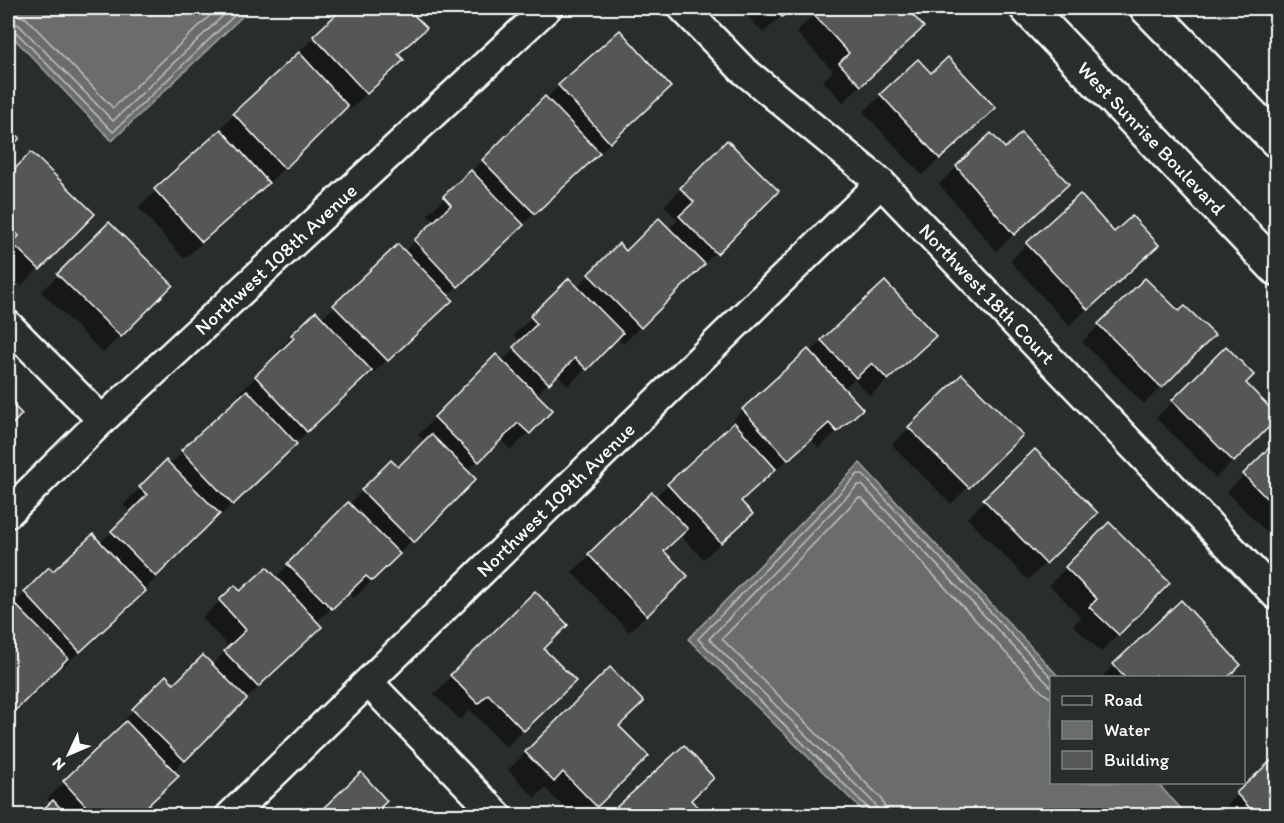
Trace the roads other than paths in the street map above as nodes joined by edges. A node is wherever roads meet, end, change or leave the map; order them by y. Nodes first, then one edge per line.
1 (547, 8) edge
2 (683, 8) edge
3 (1027, 8) edge
4 (1147, 8) edge
5 (1276, 140) edge
6 (881, 183) junction
7 (1276, 268) edge
8 (8, 325) edge
9 (102, 420) junction
10 (8, 513) edge
11 (1276, 595) edge
12 (369, 683) junction
13 (230, 816) edge
14 (498, 816) edge

1 - 9 street, Northwest 108th Avenue
2 - 6 street, Northwest 18th Court
3 - 7 highway, West Sunrise Boulevard
4 - 5 highway
6 - 11 street, Northwest 18th Court
6 - 12 street, Northwest 109th Avenue
8 - 9 street
9 - 10 street, Northwest 108th Avenue
12 - 13 street, Northwest 109th Avenue
12 - 14 street

